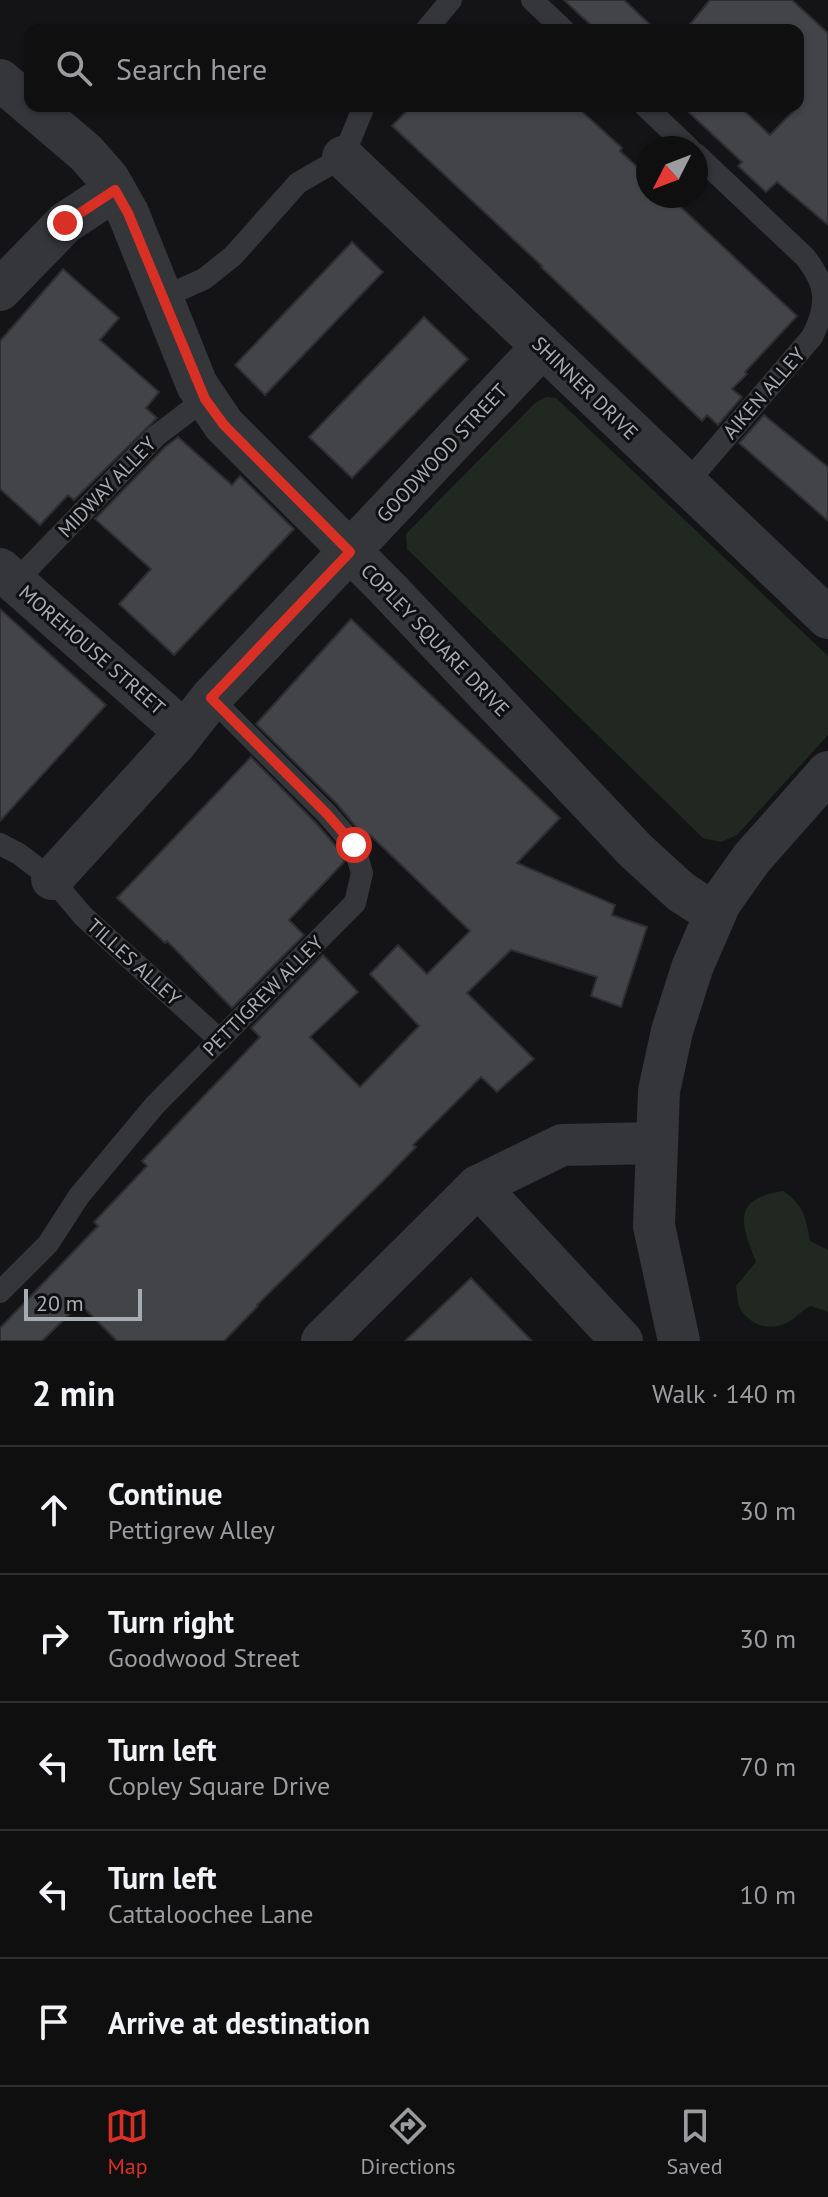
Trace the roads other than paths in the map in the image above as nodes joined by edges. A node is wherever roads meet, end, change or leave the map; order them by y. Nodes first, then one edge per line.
1 (451, 0) edge
2 (532, 0) edge
3 (431, 24) edge
4 (558, 24) edge
5 (0, 80) edge
6 (24, 101) edge
7 (37, 112) edge
8 (362, 112) edge
9 (651, 112) edge
10 (676, 136) edge
11 (343, 157) junction
12 (708, 165) edge
13 (115, 190) junction
14 (0, 290) edge
15 (164, 297) junction
16 (542, 347) junction
17 (205, 399) junction
18 (686, 484) junction
19 (350, 552) junction
20 (8, 575) edge
21 (828, 618) edge
22 (211, 698) junction
23 (184, 731) junction
24 (828, 772) edge
25 (0, 844) edge
26 (52, 879) junction
27 (715, 914) junction
28 (220, 1040) junction
29 (657, 1143) junction
30 (478, 1186) junction
31 (0, 1292) edge
32 (322, 1341) edge
33 (622, 1341) edge
34 (679, 1341) edge

1 - 3 lane
2 - 4 lane
5 - 6 street, COPLEY SQUARE DRIVE
7 - 13 street, COPLEY SQUARE DRIVE
8 - 11 lane
9 - 10 lane
11 - 15 lane
11 - 16 street, SHINNER DRIVE
12 - 18 lane, AIKEN ALLEY
13 - 14 street
13 - 15 street, COPLEY SQUARE DRIVE
15 - 17 street, COPLEY SQUARE DRIVE
16 - 18 street, SHINNER DRIVE
16 - 19 street, GOODWOOD STREET
17 - 19 street, COPLEY SQUARE DRIVE
17 - 20 lane, MIDWAY ALLEY
18 - 21 street, SHINNER DRIVE
19 - 22 street, GOODWOOD STREET
19 - 27 street, COPLEY SQUARE DRIVE
20 - 23 street, MOREHOUSE STREET
22 - 23 street, GOODWOOD STREET
22 - 28 lane, PETTIGREW ALLEY
23 - 26 street, GOODWOOD STREET
24 - 27 street
25 - 26 lane, TILLES ALLEY
26 - 28 lane, TILLES ALLEY
27 - 29 street
28 - 31 lane, PETTIGREW ALLEY
29 - 30 street
29 - 34 street
30 - 32 street
30 - 33 street

